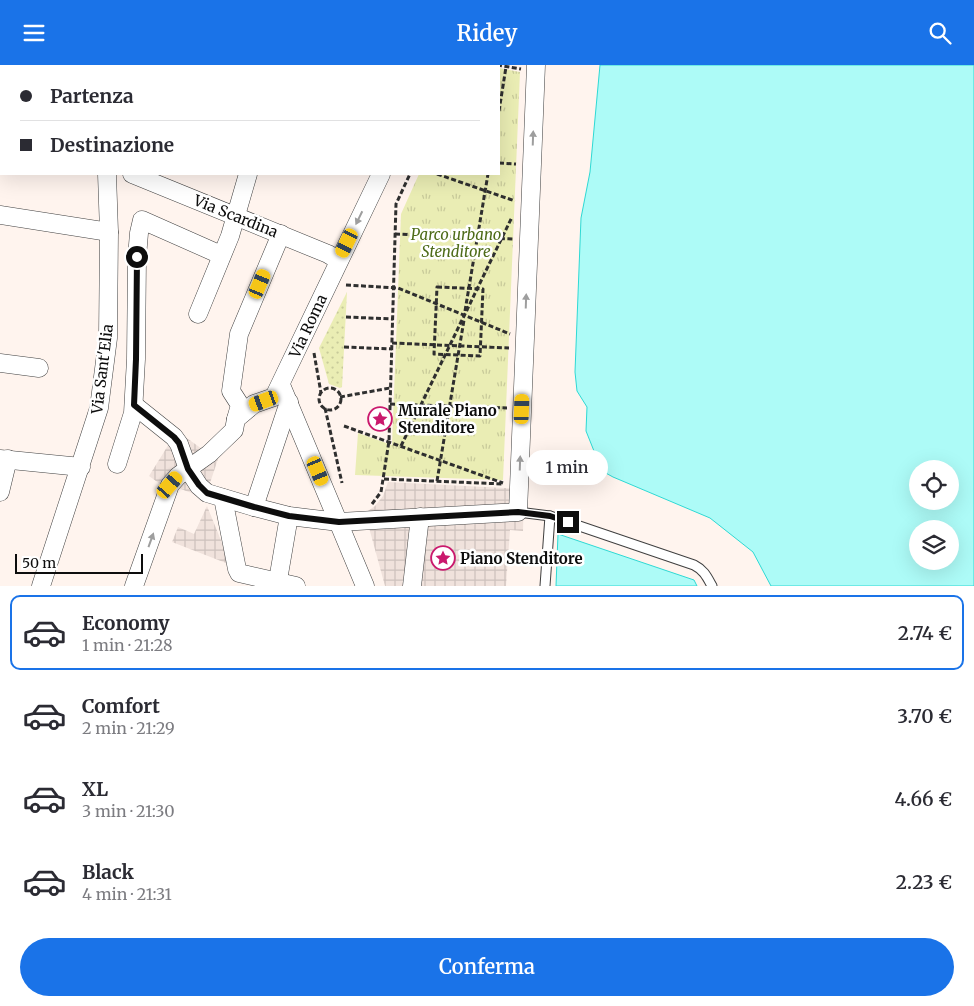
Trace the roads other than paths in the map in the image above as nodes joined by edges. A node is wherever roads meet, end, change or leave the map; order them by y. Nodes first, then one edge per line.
1 (530, 68) edge
2 (106, 175) edge
3 (135, 175) edge
4 (248, 175) edge
5 (380, 175) edge
6 (0, 215) edge
7 (235, 215) junction
8 (109, 232) junction
9 (281, 235) junction
10 (221, 255) junction
11 (338, 260) junction
12 (198, 314) dead end
13 (0, 363) edge
14 (39, 368) dead end
15 (281, 385) junction
16 (289, 402) junction
17 (134, 405) junction
18 (236, 419) junction
19 (4, 459) edge
20 (117, 464) dead end
21 (81, 467) junction
22 (188, 469) junction
23 (0, 492) edge
24 (223, 498) junction
25 (254, 507) junction
26 (518, 512) junction
27 (289, 516) junction
28 (550, 516) junction
29 (420, 517) junction
30 (339, 522) junction
31 (277, 584) edge
32 (41, 586) edge
33 (134, 586) edge
34 (296, 586) edge
35 (365, 586) edge
36 (412, 586) edge
37 (545, 586) edge
38 (712, 586) edge

26 -> 1 street
2 - 8 street, Via Sant'Elia
3 - 7 street, Via Scardina
4 - 7 street
5 -> 11 street, Via Roma
6 - 8 street
7 - 9 street, Via Scardina
7 - 10 street
8 - 21 street, Via Sant'Elia
9 - 11 street, Via Scardina
9 - 18 street
10 - 12 street
10 - 17 street
11 - 15 street, Via Roma
13 - 14 street
15 - 16 street
15 - 18 street, Via Roma
16 - 25 street
16 - 30 street
17 - 20 street
17 - 22 street
18 - 22 street, Via Roma
19 - 21 street
19 - 23 street
21 - 32 street, Via Sant'Elia
22 - 24 street
33 -> 22 street, Via Roma
24 - 25 street
24 - 31 street
25 - 27 street
26 - 28 lane
26 - 29 street
27 - 30 street
27 - 31 street
28 - 37 lane
28 - 38 lane
29 - 30 street
29 - 36 street
30 - 35 street
31 - 34 street

